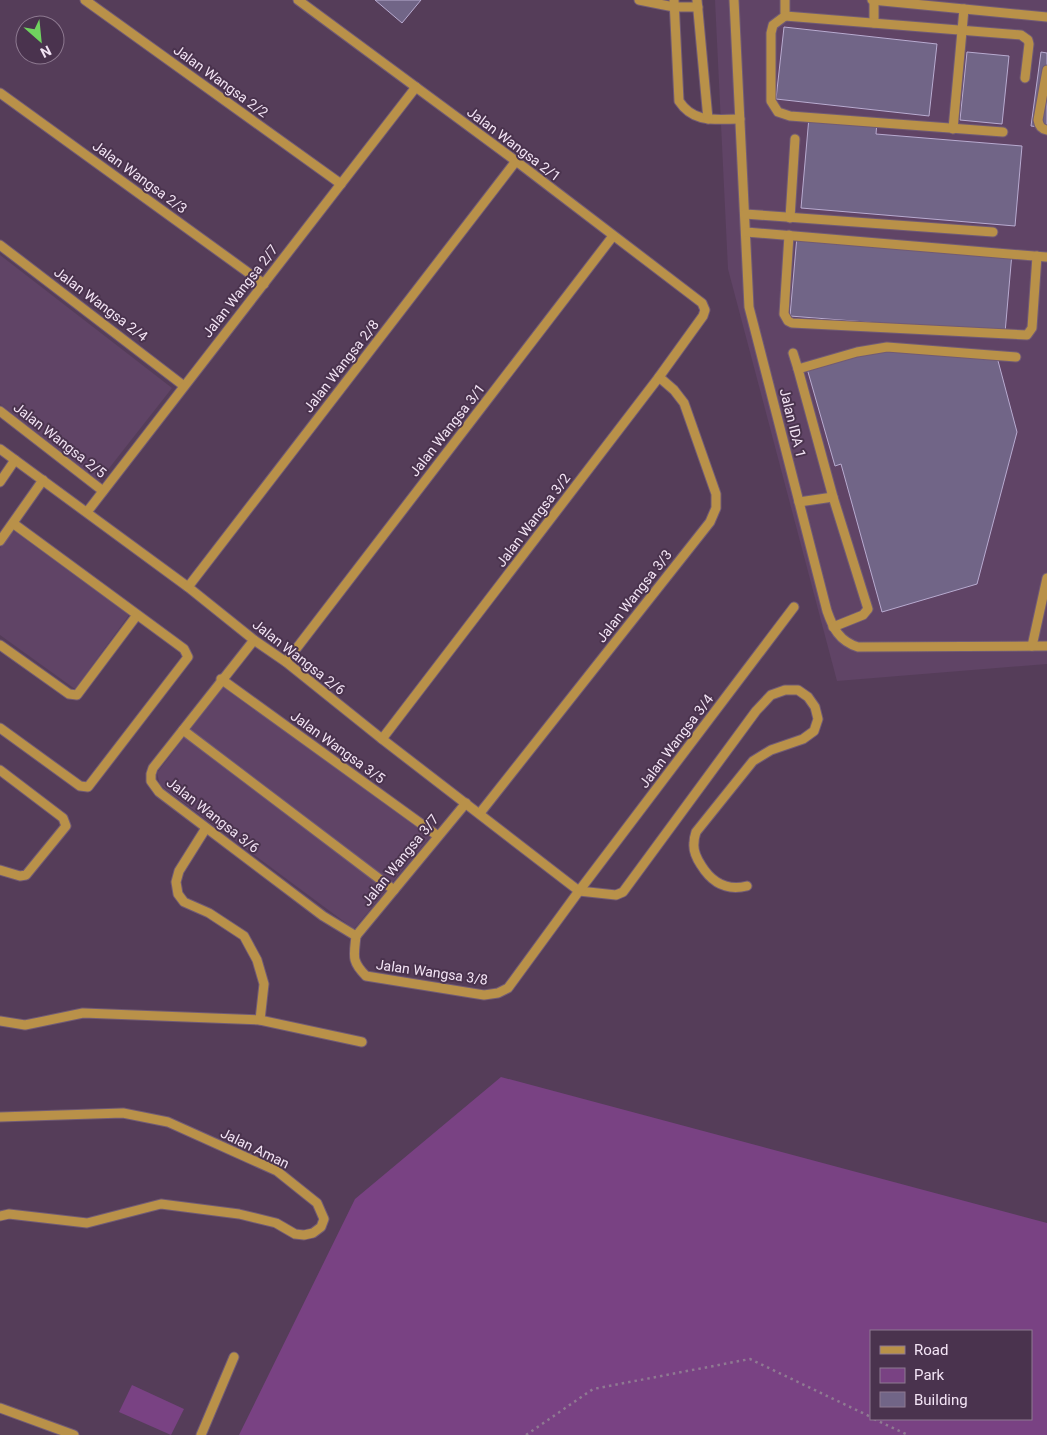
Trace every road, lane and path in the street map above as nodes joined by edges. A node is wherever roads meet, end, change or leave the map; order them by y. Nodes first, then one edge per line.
1 (85, 0) edge
2 (298, 0) edge
3 (639, 0) edge
4 (734, 0) edge
5 (785, 0) edge
6 (873, 0) edge
7 (698, 3) edge
8 (674, 4) edge
9 (964, 9) junction
10 (785, 16) junction
11 (1047, 17) edge
12 (874, 23) junction
13 (962, 31) junction
14 (1047, 70) edge
15 (1025, 78) dead end
16 (416, 87) junction
17 (0, 93) edge
18 (708, 119) junction
19 (740, 119) junction
20 (953, 128) junction
21 (1047, 130) edge
22 (1003, 132) dead end
23 (795, 139) dead end
24 (516, 161) junction
25 (341, 184) junction
26 (745, 214) junction
27 (790, 218) junction
28 (746, 232) junction
29 (993, 232) dead end
30 (613, 236) junction
31 (789, 236) junction
32 (0, 245) edge
33 (1042, 256) edge
34 (264, 284) junction
35 (703, 316) joint
36 (793, 353) dead end
37 (1016, 357) dead end
38 (798, 369) junction
39 (660, 377) junction
40 (184, 386) junction
41 (0, 411) edge
42 (0, 449) edge
43 (15, 460) junction
44 (43, 480) junction
45 (0, 482) edge
46 (103, 491) junction
47 (833, 497) junction
48 (799, 502) junction
49 (87, 512) junction
50 (14, 524) junction
51 (0, 541) edge
52 (1047, 578) edge
53 (188, 586) junction
54 (794, 607) dead end
55 (137, 615) junction
56 (833, 627) junction
57 (254, 640) junction
58 (0, 645) edge
59 (1032, 646) junction
60 (1047, 646) edge
61 (286, 662) junction
62 (221, 679) junction
63 (0, 728) edge
64 (183, 730) junction
65 (382, 739) junction
66 (0, 770) edge
67 (466, 803) junction
68 (480, 813) junction
69 (206, 828) junction
70 (438, 836) junction
71 (0, 870) edge
72 (748, 886) dead end
73 (394, 890) junction
74 (579, 891) junction
75 (356, 936) junction
76 (260, 1020) junction
77 (0, 1021) edge
78 (362, 1042) dead end
79 (0, 1117) edge
80 (0, 1216) edge
81 (234, 1357) dead end
82 (0, 1408) edge
83 (870, 1417) edge
84 (876, 1420) edge
85 (74, 1435) edge
86 (201, 1435) edge
87 (526, 1435) edge
88 (908, 1435) edge

1 - 25 street, Jalan Wangsa 2/2
2 - 16 street, Jalan Wangsa 2/1
3 - 8 street
4 - 19 street, Jalan IDA 1
5 - 10 street
6 - 9 street
6 - 12 street
7 - 8 street
7 - 18 street
8 - 18 street
9 - 11 street
9 - 13 street
10 - 12 street
10 - 20 street
12 - 13 street
13 - 15 street
13 - 20 street
14 - 21 street
16 - 24 street, Jalan Wangsa 2/1
16 - 25 street, Jalan Wangsa 2/7
17 - 34 street, Jalan Wangsa 2/3
18 - 19 street
19 - 26 street, Jalan IDA 1
20 - 22 street
23 - 27 street
24 - 30 street, Jalan Wangsa 2/1
24 - 53 street, Jalan Wangsa 2/8
25 - 34 street, Jalan Wangsa 2/7
26 - 27 street
26 - 28 street, Jalan IDA 1
27 - 29 street
28 - 31 street
28 - 48 street, Jalan IDA 1
30 - 35 street, Jalan Wangsa 2/1
30 - 61 street, Jalan Wangsa 3/1
31 - 33 street
31 - 33 street
32 - 40 street, Jalan Wangsa 2/4
34 - 40 street, Jalan Wangsa 2/7
35 - 39 street, Jalan Wangsa 3/2
36 - 38 street
37 - 38 street
38 - 47 street
39 - 65 street, Jalan Wangsa 3/2
39 - 68 street, Jalan Wangsa 3/3
40 - 46 street, Jalan Wangsa 2/7
41 - 46 street, Jalan Wangsa 2/5
42 - 43 street, Jalan Wangsa 2/6
43 - 44 street, Jalan Wangsa 2/6
43 - 45 street
44 - 49 street, Jalan Wangsa 2/6
44 - 50 street
46 - 49 street, Jalan Wangsa 2/7
47 - 48 street
47 - 56 street
48 - 56 street, Jalan IDA 1
49 - 53 street, Jalan Wangsa 2/6
50 - 51 street
50 - 55 street
52 - 59 street
53 - 57 street, Jalan Wangsa 2/6
54 - 74 street, Jalan Wangsa 3/4
55 - 58 street
55 - 63 street
56 - 59 street, Jalan IDA 1
57 - 61 street, Jalan Wangsa 2/6
57 - 62 street, Jalan Wangsa 3/6
59 - 60 street, Jalan IDA 1
61 - 65 street, Jalan Wangsa 2/6
62 - 64 street, Jalan Wangsa 3/6
62 - 70 street, Jalan Wangsa 3/5
64 - 69 street, Jalan Wangsa 3/6
64 - 73 street
65 - 67 street, Jalan Wangsa 2/6
66 - 71 street
67 - 68 street, Jalan Wangsa 2/6
67 - 70 street, Jalan Wangsa 3/7
68 - 74 street, Jalan Wangsa 2/6
69 - 75 street, Jalan Wangsa 3/6
69 - 76 street
70 - 73 street, Jalan Wangsa 3/7
72 - 74 street
73 - 75 street, Jalan Wangsa 3/7
74 - 75 street, Jalan Wangsa 3/8
76 - 77 street
76 - 78 street
79 - 80 street, Jalan Aman
81 - 86 street
82 - 85 street
83 - 87 path
84 - 88 path

